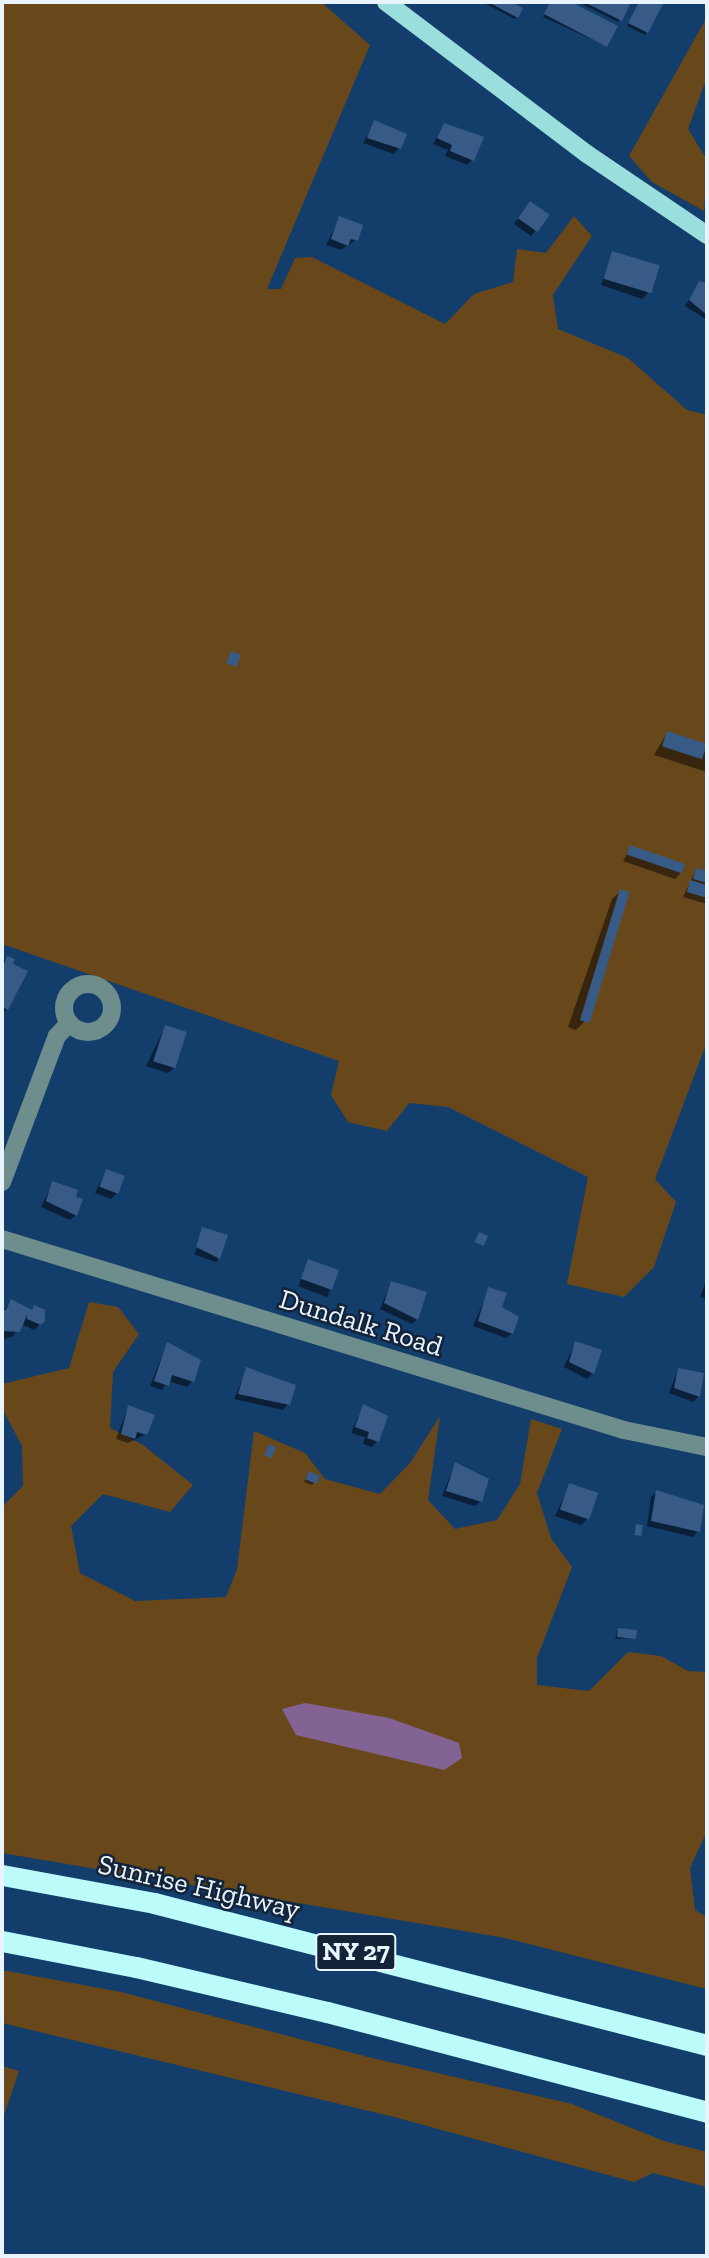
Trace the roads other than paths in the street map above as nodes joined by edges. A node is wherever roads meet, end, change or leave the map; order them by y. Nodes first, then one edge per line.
1 (386, 2) edge
2 (707, 235) edge
3 (69, 1023) dead end
4 (2, 1182) edge
5 (2, 1239) edge
6 (707, 1447) edge
7 (2, 1875) edge
8 (2, 1941) edge
9 (707, 2045) edge
10 (707, 2112) edge

1 - 2 main road
3 - 4 street
5 - 6 street, Dundalk Road
7 - 9 highway, Sunrise Highway / NY 27
8 - 10 highway, NY 27

